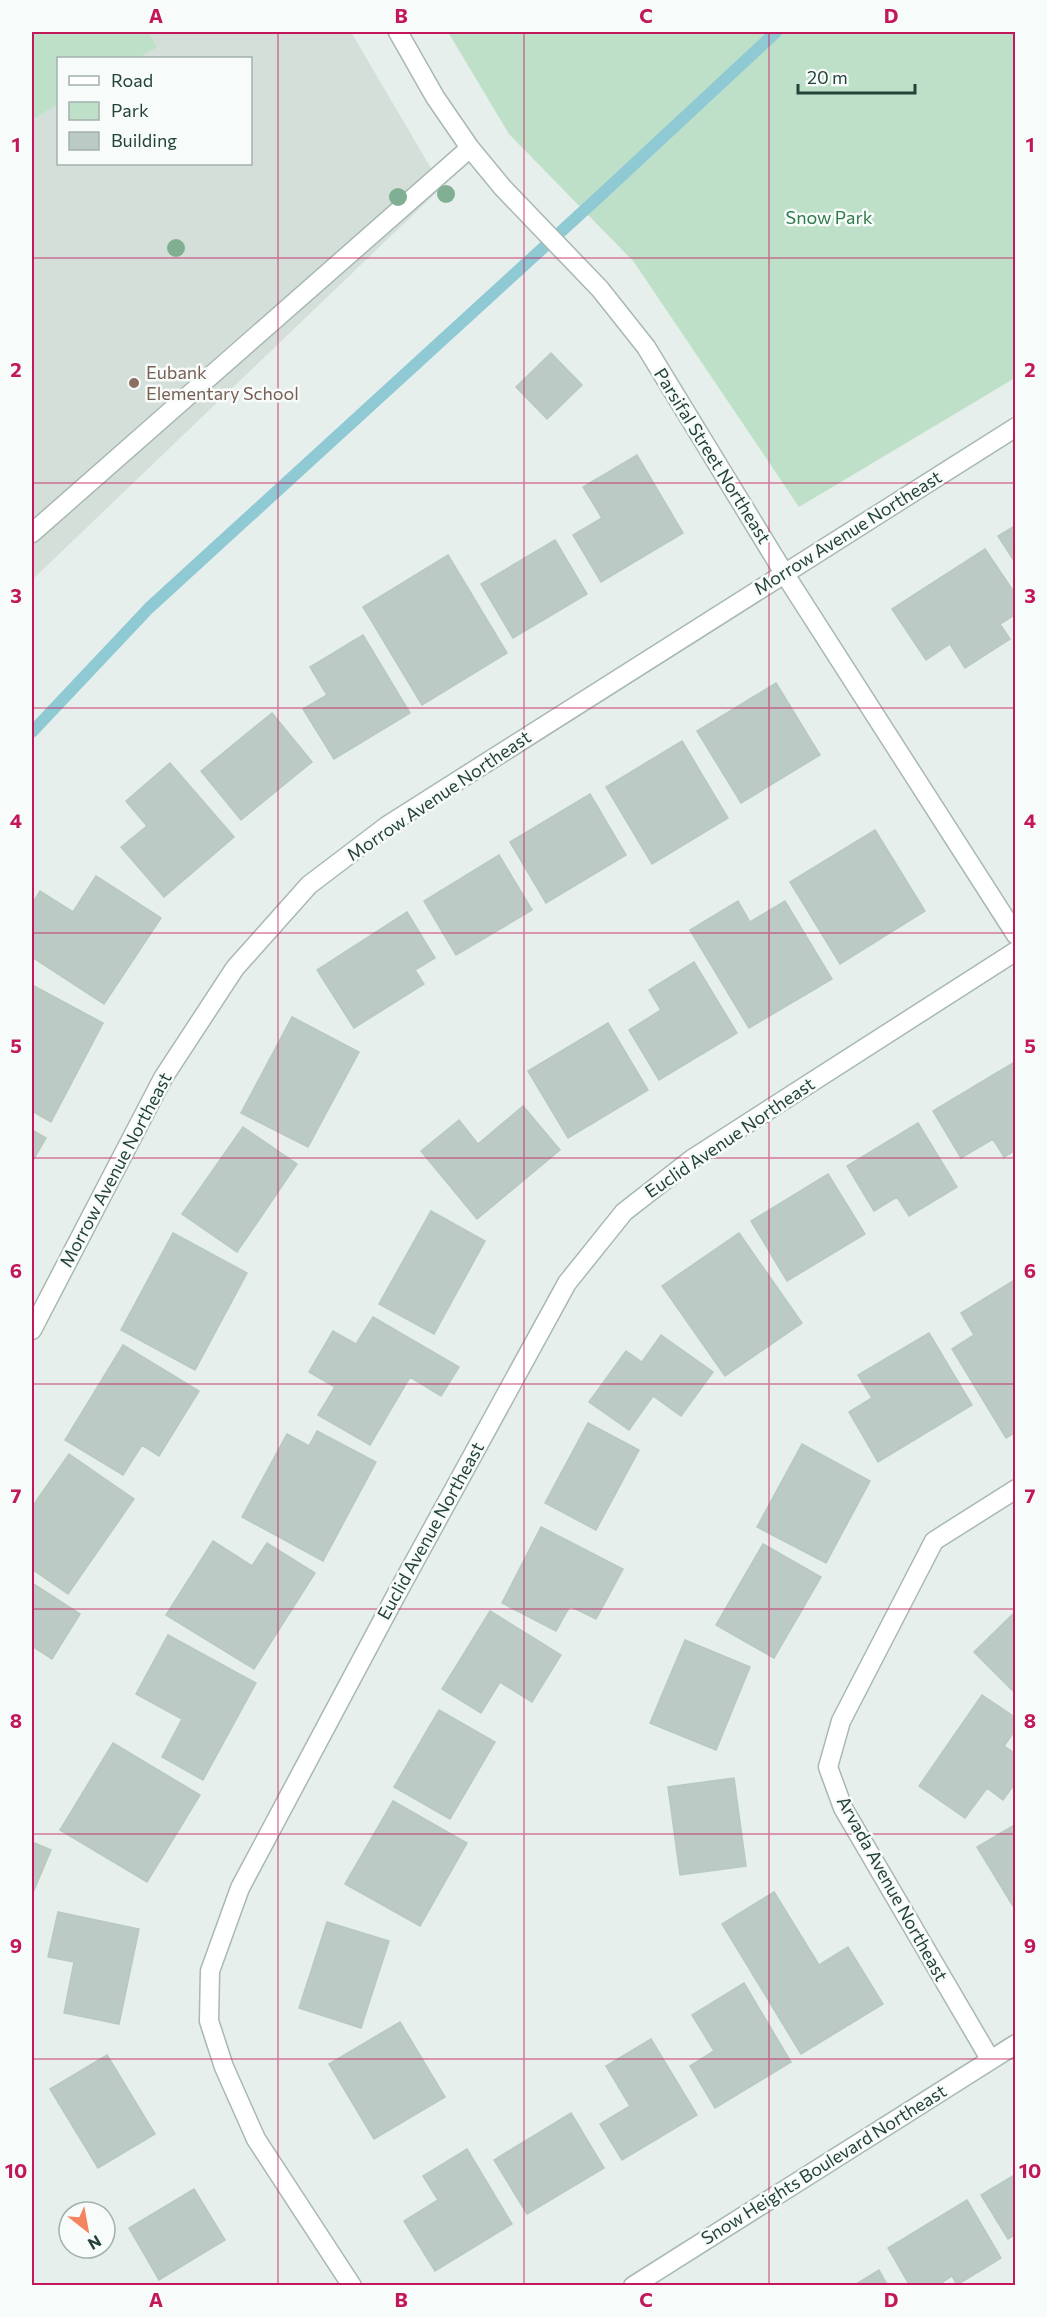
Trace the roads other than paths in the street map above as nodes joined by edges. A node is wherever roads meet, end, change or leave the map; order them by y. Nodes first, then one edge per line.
1 (398, 32) edge
2 (470, 148) junction
3 (1016, 427) edge
4 (32, 533) edge
5 (784, 573) junction
6 (1016, 935) edge
7 (1016, 951) edge
8 (32, 1330) edge
9 (1016, 1489) edge
10 (1016, 2044) edge
11 (990, 2059) junction
12 (352, 2286) edge
13 (633, 2286) edge

1 - 2 street, Parsifal Street Northeast
2 - 4 street
2 - 5 street, Parsifal Street Northeast
3 - 5 street, Morrow Avenue Northeast
5 - 6 street, Parsifal Street Northeast
5 - 8 street, Morrow Avenue Northeast
7 - 12 street, Euclid Avenue Northeast
9 - 11 street, Arvada Avenue Northeast
10 - 11 street, Snow Heights Boulevard Northeast
11 - 13 street, Snow Heights Boulevard Northeast

